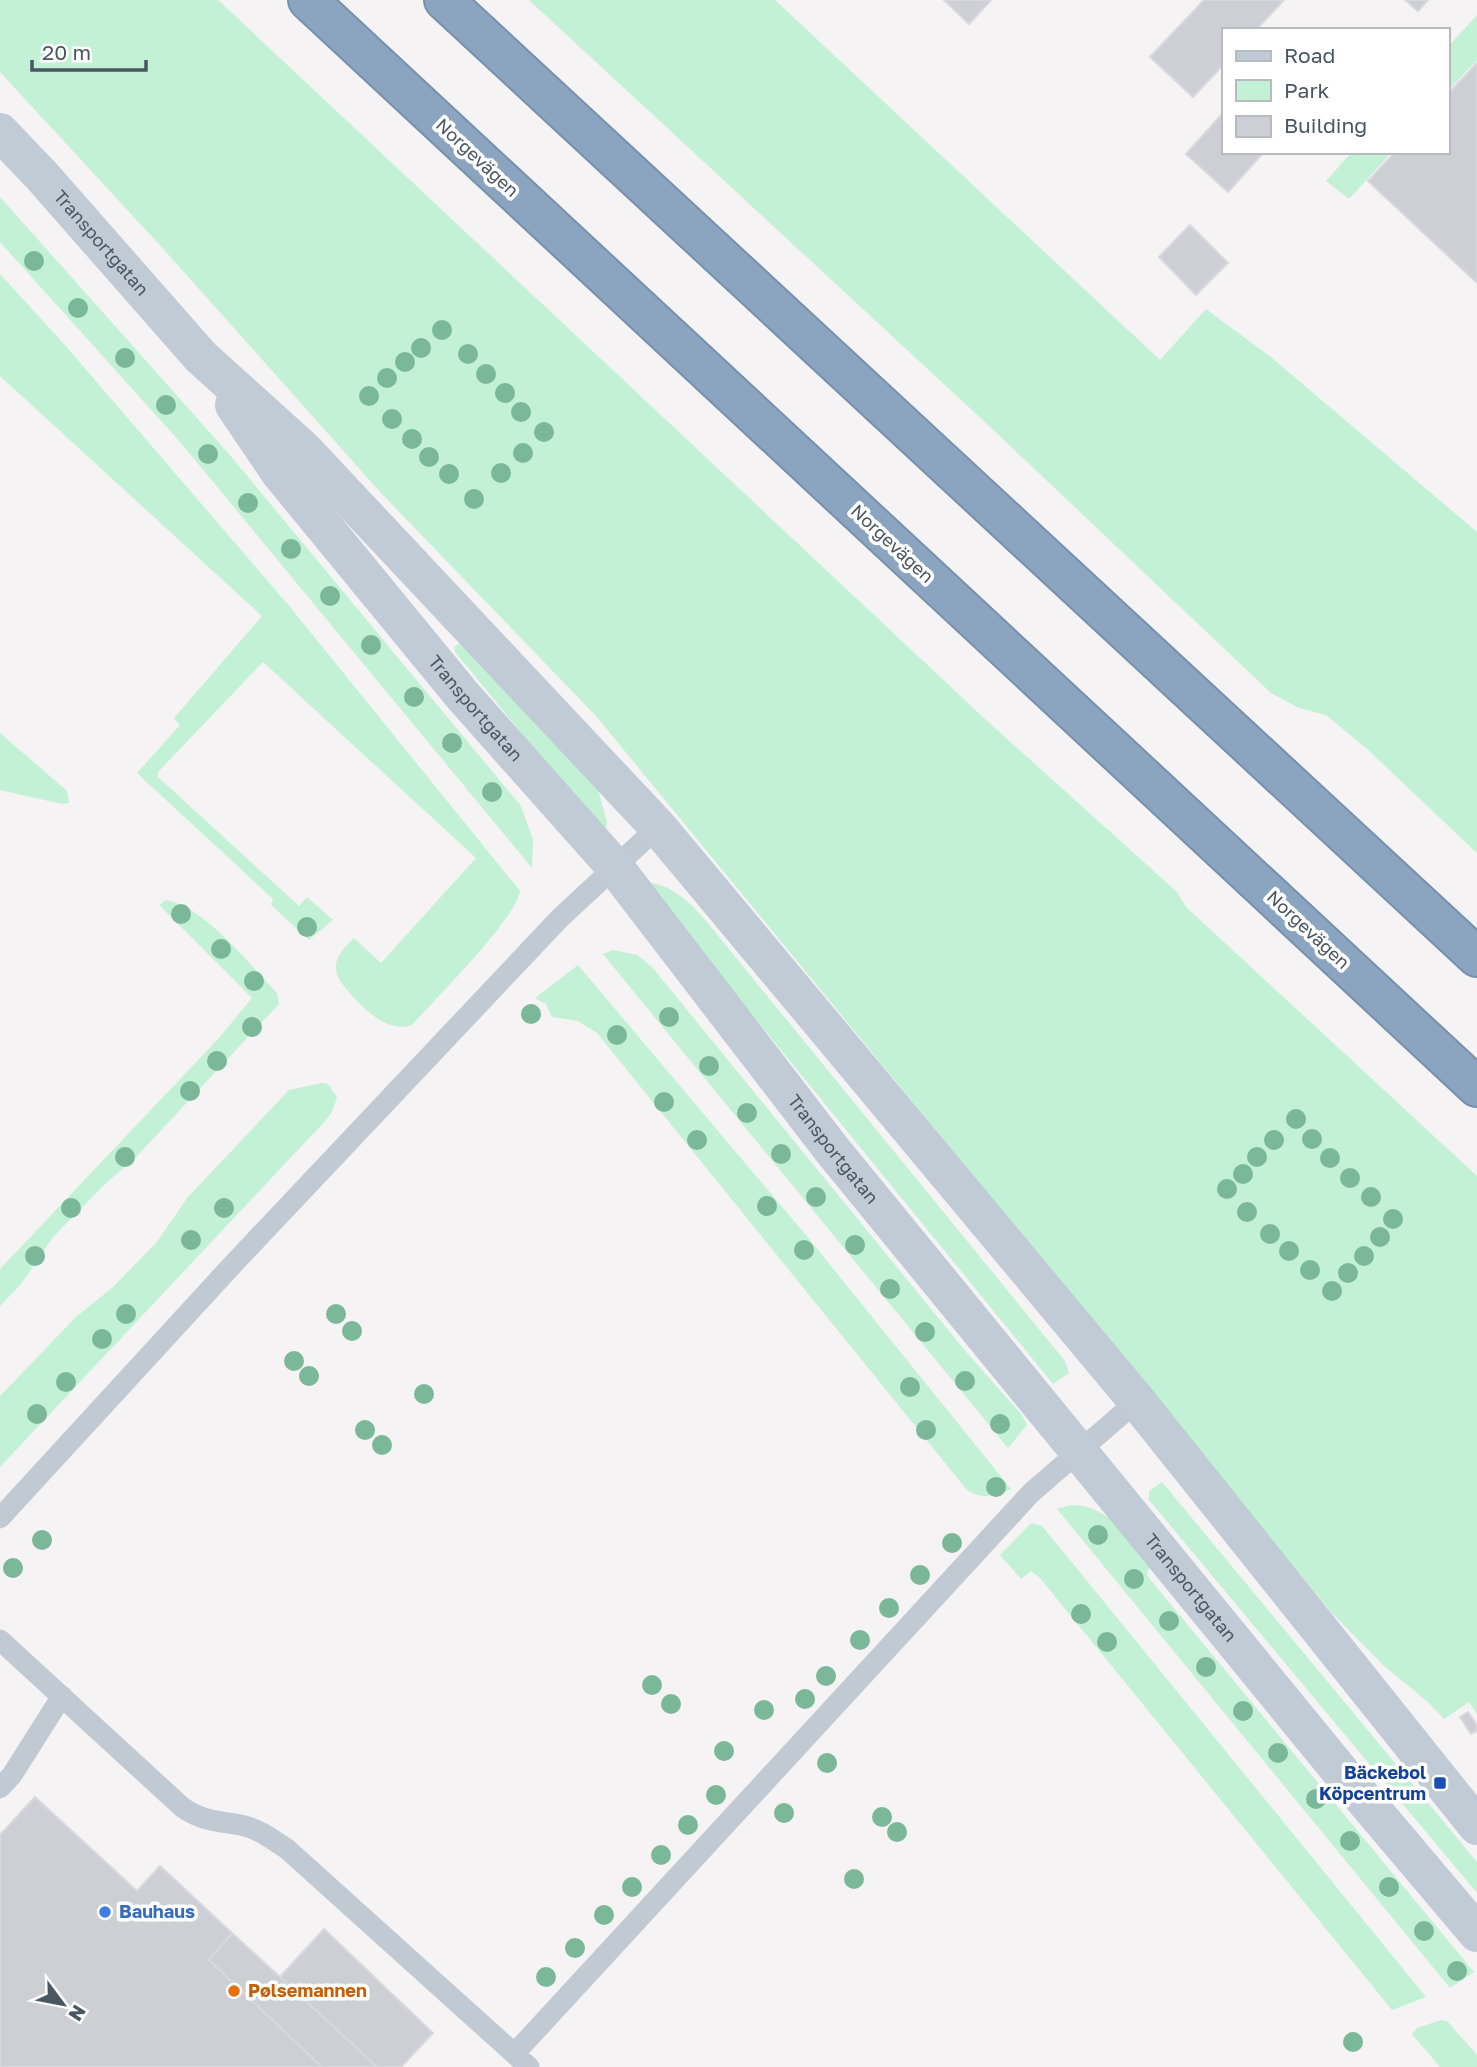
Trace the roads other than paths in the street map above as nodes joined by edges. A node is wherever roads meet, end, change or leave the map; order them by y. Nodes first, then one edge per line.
1 (308, 0) edge
2 (444, 0) edge
3 (0, 132) edge
4 (201, 357) junction
5 (658, 827) junction
6 (614, 866) junction
7 (1477, 957) edge
8 (1477, 1087) edge
9 (1137, 1401) junction
10 (1078, 1452) junction
11 (0, 1518) edge
12 (0, 1640) edge
13 (62, 1696) junction
14 (6, 1782) edge
15 (1477, 1826) edge
16 (1477, 1933) edge
17 (522, 2060) edge

1 - 8 highway, Norgevägen
2 - 7 highway
3 - 4 street, Transportgatan
4 - 5 street, Transportgatan
4 - 6 street, Transportgatan
5 - 6 lane
5 - 9 street, Transportgatan
6 - 10 street, Transportgatan
6 - 11 lane
9 - 10 lane
9 - 15 street, Transportgatan
10 - 16 street, Transportgatan
10 - 17 lane
12 - 13 lane
13 - 14 lane
13 - 17 lane

